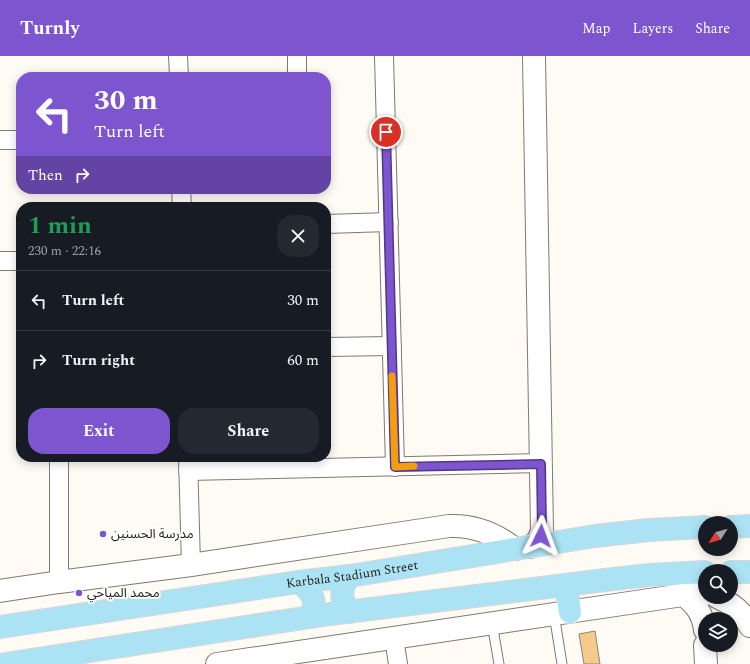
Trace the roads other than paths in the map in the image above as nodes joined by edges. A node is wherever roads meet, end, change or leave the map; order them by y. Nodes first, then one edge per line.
1 (178, 56) edge
2 (297, 56) edge
3 (384, 56) edge
4 (534, 56) edge
5 (178, 72) edge
6 (297, 72) edge
7 (0, 140) edge
8 (16, 140) edge
9 (388, 222) junction
10 (331, 224) edge
11 (0, 261) edge
12 (16, 261) edge
13 (392, 346) junction
14 (331, 347) edge
15 (59, 462) edge
16 (188, 464) edge
17 (541, 464) junction
18 (395, 467) junction
19 (750, 526) edge
20 (698, 527) edge
21 (738, 527) edge
22 (522, 548) junction
23 (191, 565) junction
24 (698, 572) edge
25 (738, 572) edge
26 (750, 572) edge
27 (350, 576) junction
28 (60, 582) junction
29 (298, 582) junction
30 (566, 585) junction
31 (0, 591) edge
32 (698, 594) edge
33 (683, 595) junction
34 (730, 604) edge
35 (350, 612) junction
36 (700, 612) edge
37 (562, 613) junction
38 (311, 617) junction
39 (492, 623) junction
40 (750, 626) edge
41 (0, 627) edge
42 (394, 638) junction
43 (705, 652) edge
44 (58, 660) edge
45 (251, 662) edge
46 (4, 664) edge
47 (217, 664) edge
48 (398, 664) edge
49 (499, 664) edge
50 (560, 664) edge
51 (706, 664) edge

1 - 5 street
2 - 6 street
3 - 9 street
4 - 17 street
7 - 8 street
9 - 10 street
9 - 13 street
11 - 12 street
13 - 14 street
13 - 18 street
15 - 28 street
16 - 18 street
16 - 23 street
17 - 18 street
17 - 22 street
19 - 21 main road
20 - 22 main road, Karbala Stadium Street
22 - 23 street
22 - 27 main road, Karbala Stadium Street
23 - 28 street
24 - 30 main road
25 - 26 main road
27 - 29 main road, Karbala Stadium Street
27 - 35 main road
28 - 31 street
29 - 38 main road
29 - 41 main road, Karbala Stadium Street
30 - 35 main road
30 - 37 main road
32 - 33 street
33 - 36 street
33 - 37 street
34 - 40 street
35 - 38 main road
37 - 39 street
37 - 50 lane
38 - 44 main road
39 - 42 street
39 - 49 lane
42 - 45 street
42 - 48 street
43 - 51 street
44 - 46 main road
45 - 47 street

